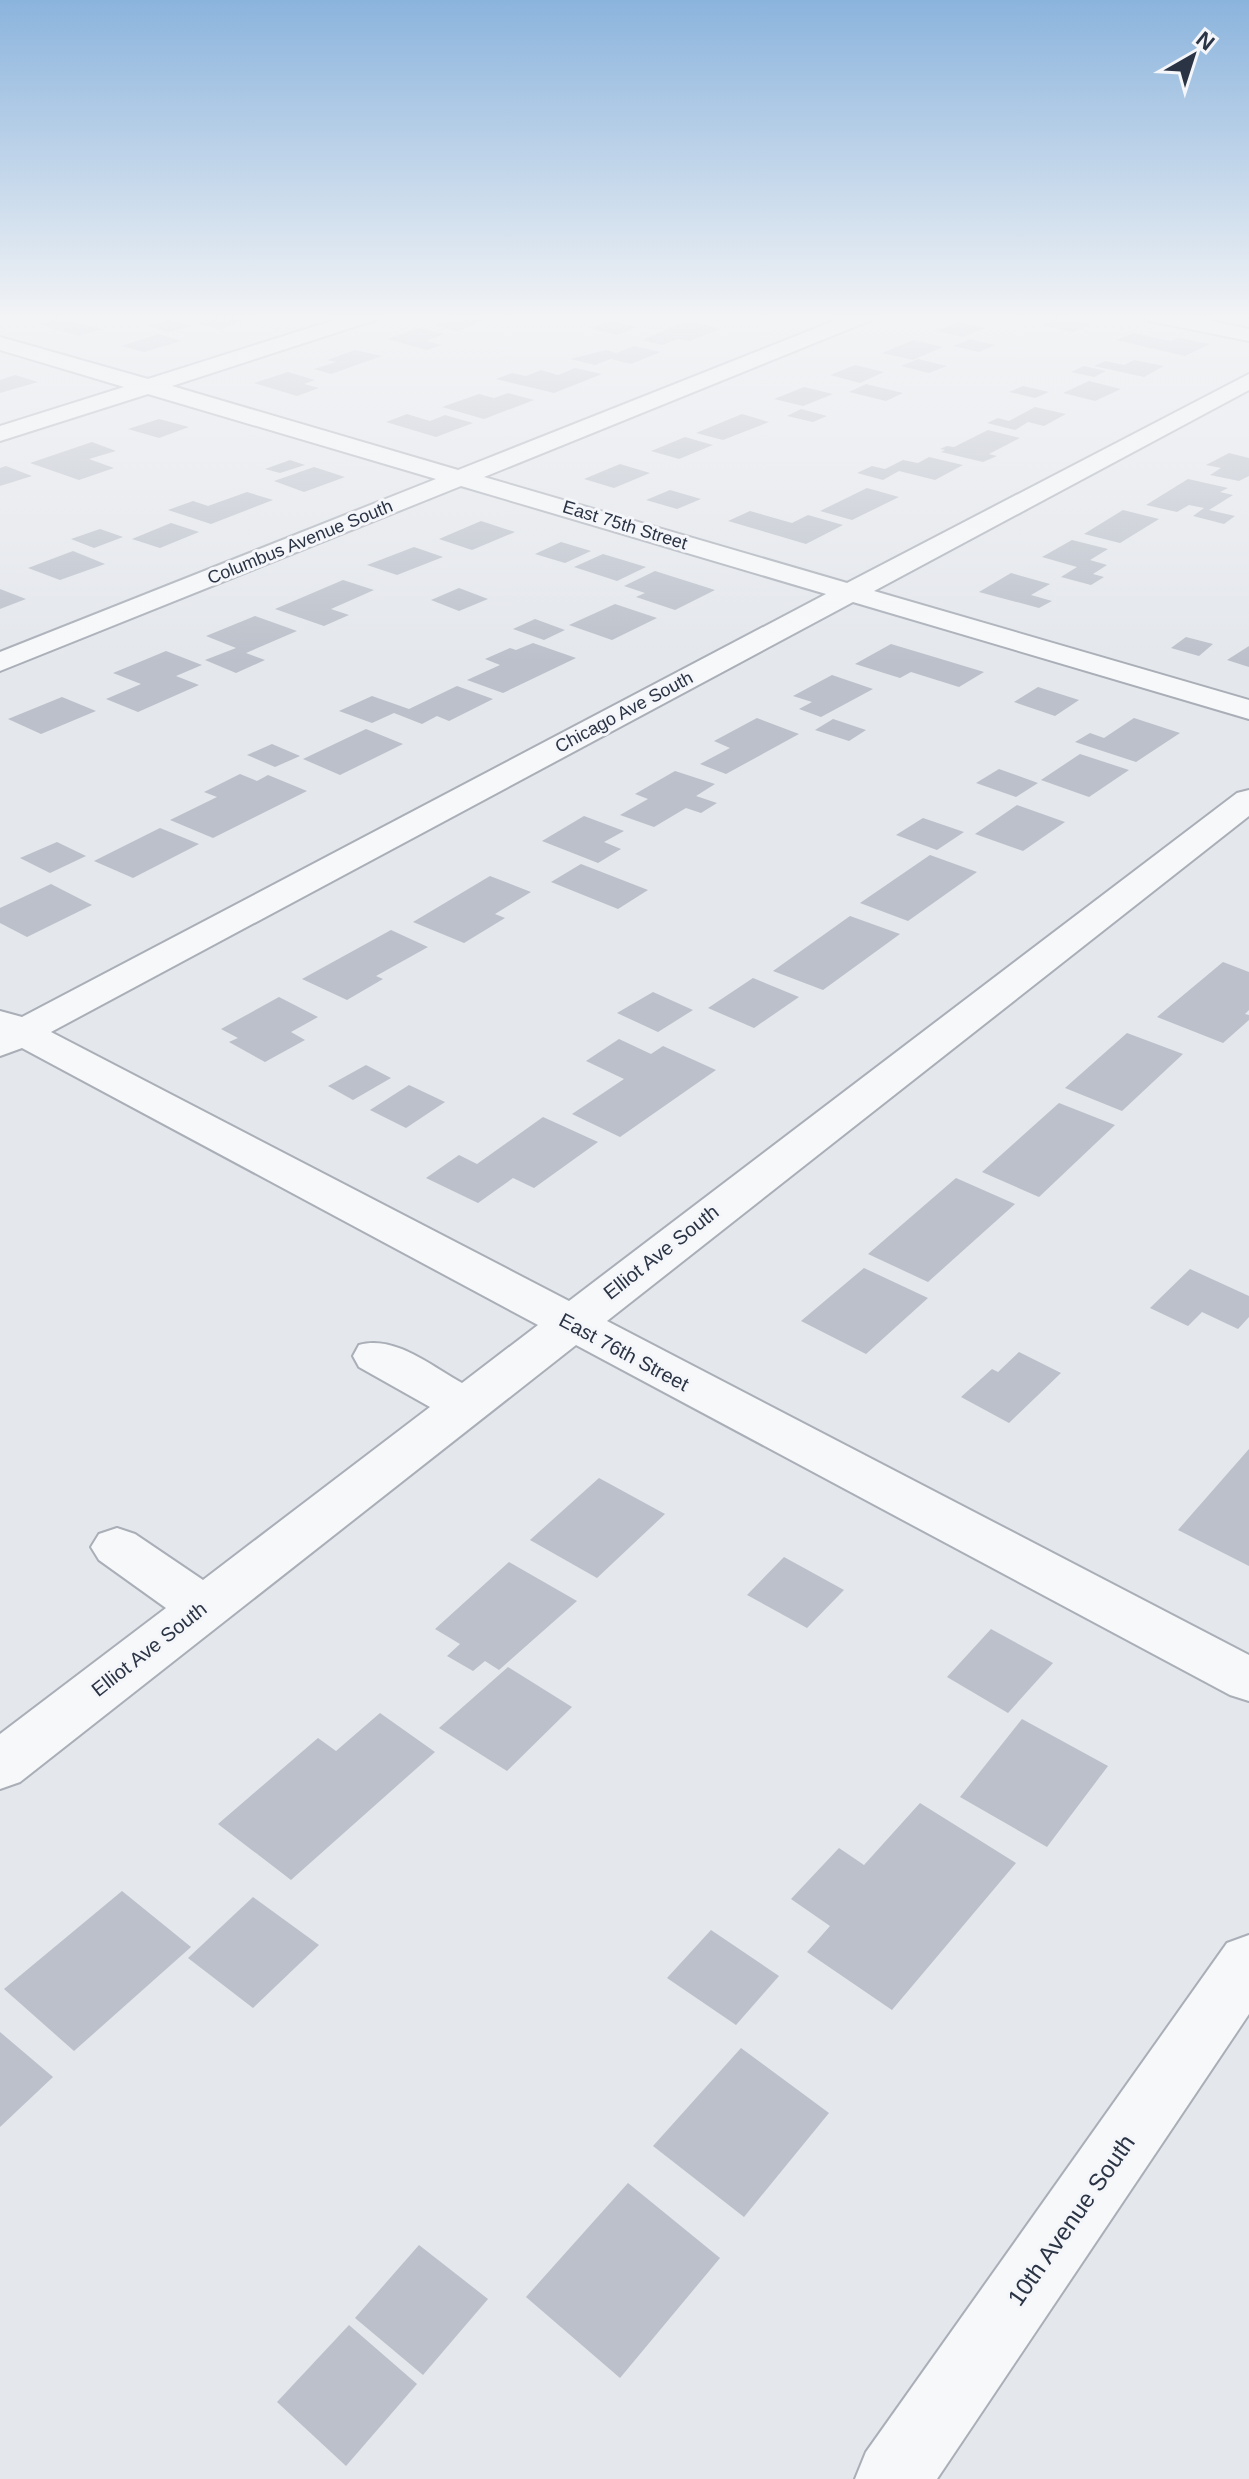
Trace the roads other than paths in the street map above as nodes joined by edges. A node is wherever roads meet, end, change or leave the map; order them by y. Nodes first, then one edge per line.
1 (301, 431) edge
2 (579, 431) edge
3 (1155, 431) edge
4 (464, 477) junction
5 (849, 592) junction
6 (0, 662) edge
7 (1249, 710) edge
8 (1249, 800) edge
9 (7, 1032) edge
10 (569, 1323) junction
11 (376, 1356) dead end
12 (463, 1405) junction
13 (117, 1547) dead end
14 (203, 1607) junction
15 (1249, 1680) edge
16 (0, 1766) edge
17 (1249, 1962) edge
18 (893, 2479) edge

1 - 4 street, East 75th Street
2 - 4 street, Columbus Avenue South
3 - 5 street, Chicago Ave South
4 - 5 street, East 75th Street
4 - 6 street, Columbus Avenue South
5 - 7 street, East 75th Street
5 - 9 street, Chicago Ave South
8 - 10 street, Elliot Ave South
9 - 10 street, East 76th Street
10 - 12 street, Elliot Ave South
10 - 15 street, East 76th Street
11 - 12 street
12 - 14 street, Elliot Ave South
13 - 14 street
14 - 16 street, Elliot Ave South
17 - 18 street, 10th Avenue South

